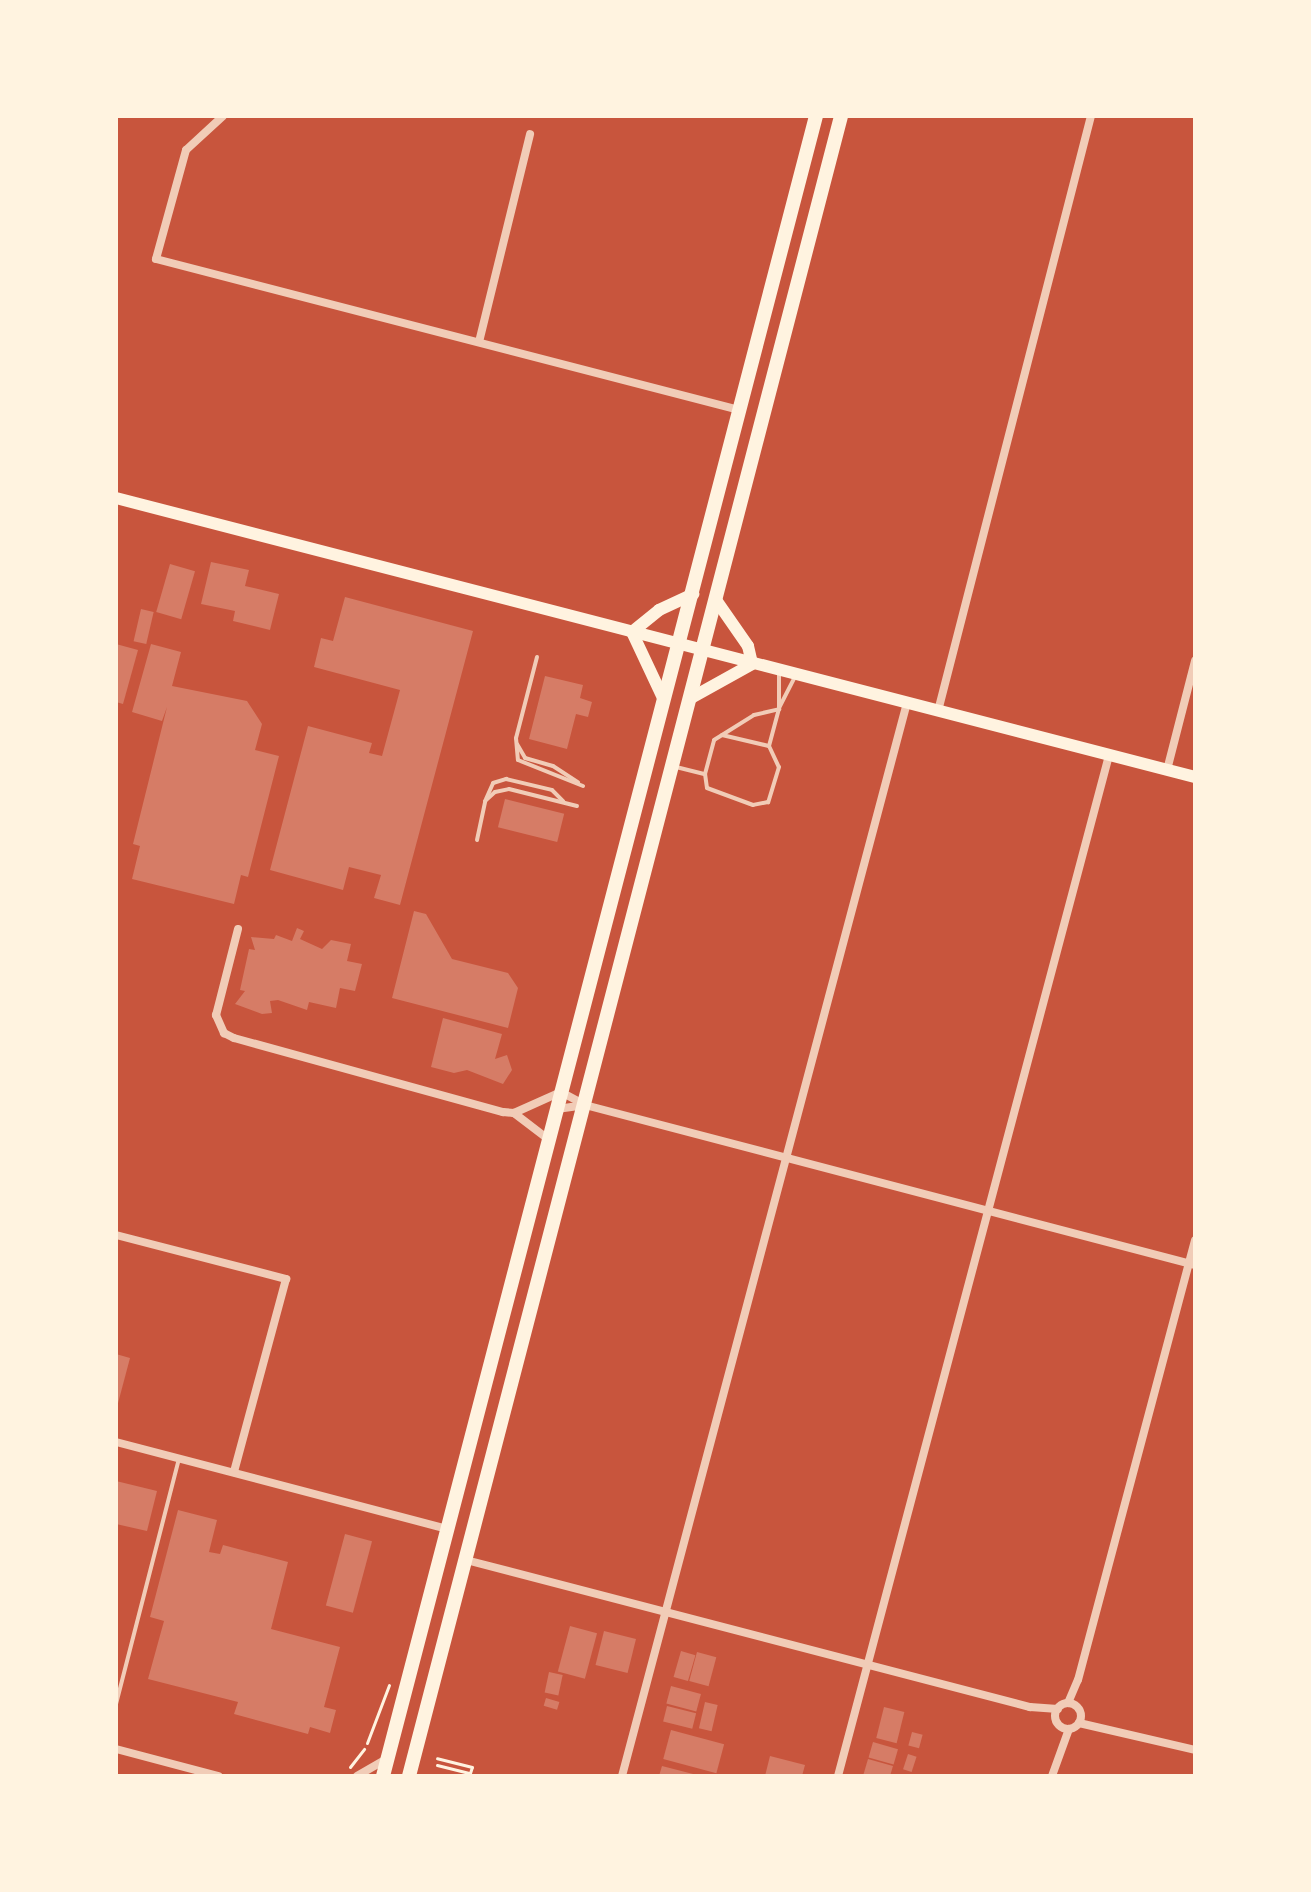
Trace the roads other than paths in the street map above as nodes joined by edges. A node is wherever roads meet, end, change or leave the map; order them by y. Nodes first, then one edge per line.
1 (223, 116) edge
2 (816, 116) edge
3 (841, 116) edge
4 (1091, 116) edge
5 (530, 134) dead end
6 (479, 342) junction
7 (739, 410) junction
8 (116, 498) edge
9 (693, 594) junction
10 (716, 600) junction
11 (632, 632) junction
12 (680, 645) junction
13 (703, 650) junction
14 (537, 657) dead end
15 (1195, 661) edge
16 (752, 664) junction
17 (780, 671) junction
18 (796, 675) junction
19 (691, 698) junction
20 (664, 700) junction
21 (907, 703) junction
22 (779, 709) junction
23 (938, 711) junction
24 (720, 734) junction
25 (516, 738) junction
26 (769, 746) junction
27 (1109, 755) junction
28 (674, 766) junction
29 (1167, 770) junction
30 (705, 774) junction
31 (1195, 777) edge
32 (485, 801) junction
33 (564, 802) junction
34 (577, 806) dead end
35 (477, 840) dead end
36 (238, 929) dead end
37 (561, 1092) junction
38 (585, 1105) junction
39 (557, 1109) junction
40 (514, 1113) junction
41 (548, 1139) junction
42 (786, 1159) junction
43 (987, 1211) junction
44 (116, 1235) edge
45 (1195, 1240) edge
46 (1192, 1264) edge
47 (116, 1442) edge
48 (179, 1458) junction
49 (234, 1472) junction
50 (448, 1529) junction
51 (466, 1560) junction
52 (666, 1612) junction
53 (867, 1665) junction
54 (116, 1704) edge
55 (1076, 1712) junction
56 (1057, 1718) junction
57 (1069, 1729) junction
58 (116, 1749) edge
59 (1195, 1750) edge
60 (387, 1759) junction
61 (1056, 1760) junction
62 (218, 1776) edge
63 (357, 1776) edge
64 (383, 1776) edge
65 (409, 1776) edge
66 (622, 1776) edge
67 (838, 1776) edge
68 (1052, 1776) edge

1 - 6 street
2 - 7 main road
3 - 10 main road
4 - 23 street
5 - 6 street
6 - 7 street
7 - 9 main road
8 - 11 main road
9 - 11 main road
9 - 12 main road
10 - 13 main road
10 - 16 main road
11 - 12 main road
11 - 20 main road
12 - 13 main road
12 - 20 main road
13 - 16 main road
13 - 19 main road
14 - 25 lane
15 - 29 street
16 - 17 main road
16 - 19 main road
17 - 18 main road
17 - 22 lane
18 - 21 main road
18 - 22 lane
19 - 28 main road
20 - 37 main road
21 - 23 main road
21 - 42 street
22 - 24 lane
22 - 26 lane
23 - 27 main road
24 - 26 lane
24 - 30 lane
25 - 25 lane
26 - 30 lane
27 - 29 main road
27 - 43 street
28 - 30 lane
28 - 38 main road
29 - 31 main road
32 - 33 lane
32 - 33 lane
32 - 35 lane
33 - 34 lane
36 - 40 street
37 - 38 street
37 - 39 main road
37 - 40 street
38 - 39 street
38 - 42 street
38 - 51 main road
39 - 41 main road
40 - 41 street
41 - 50 main road
42 - 43 street
42 - 52 street
43 - 46 street
43 - 53 street
44 - 49 street
45 - 46 street
46 - 55 street
47 - 48 street
48 - 49 street
48 - 54 lane
49 - 50 street
50 - 60 main road
51 - 52 street
51 - 65 main road
52 - 53 street
52 - 66 street
53 - 56 street
53 - 67 street
55 - 56 street
55 - 57 street
55 - 59 street
56 - 57 street
56 - 61 street
57 - 61 street
58 - 62 street
60 - 63 street
60 - 64 main road
61 - 68 street

